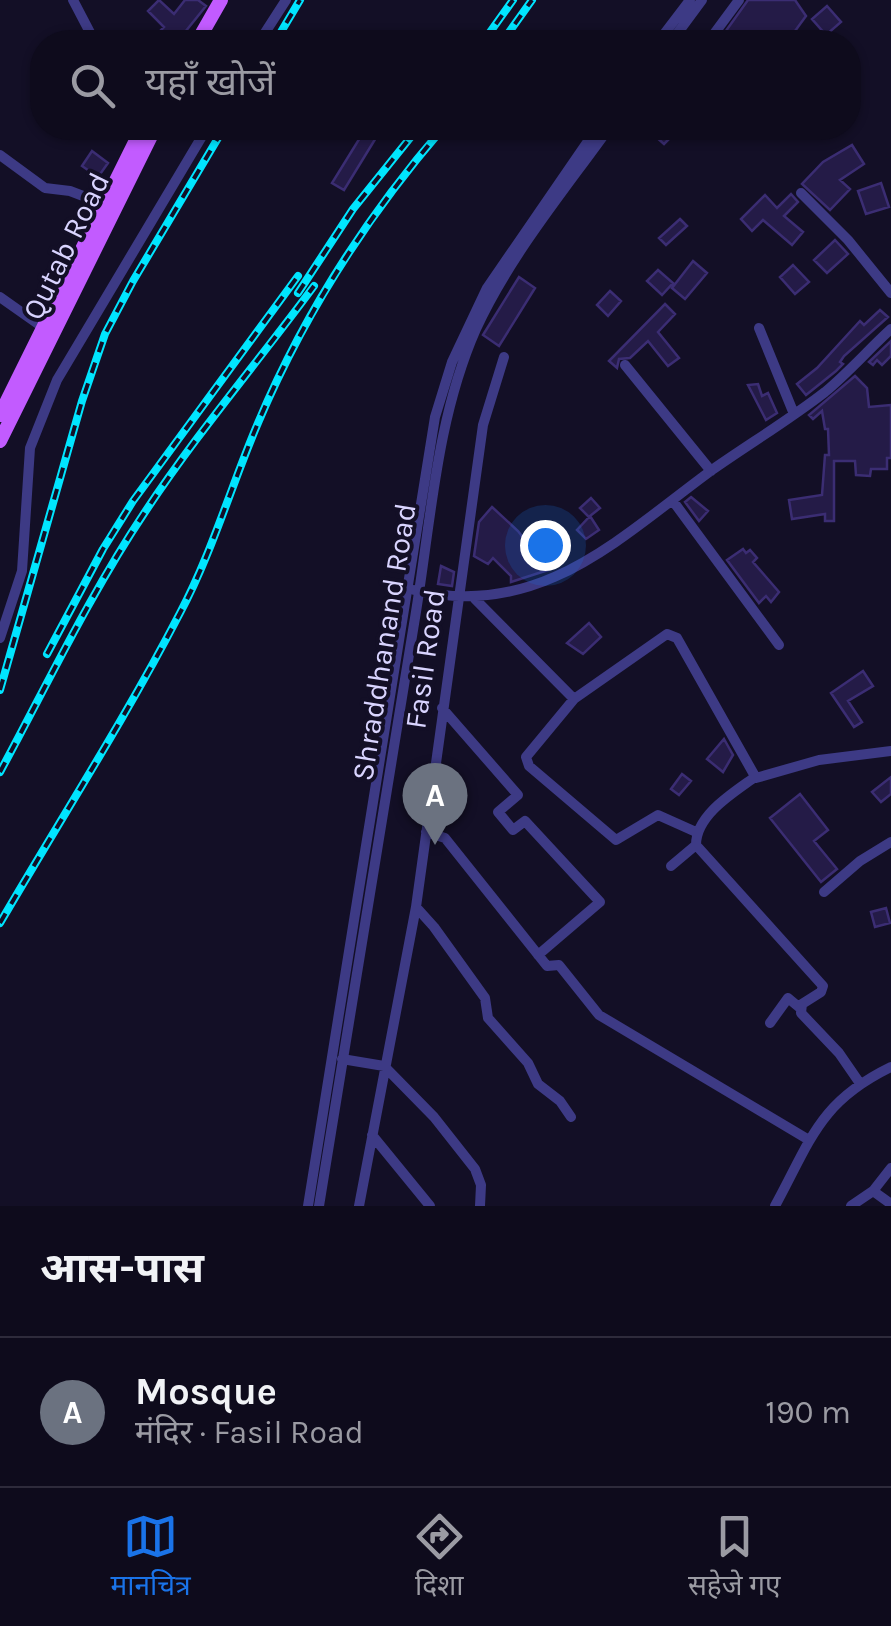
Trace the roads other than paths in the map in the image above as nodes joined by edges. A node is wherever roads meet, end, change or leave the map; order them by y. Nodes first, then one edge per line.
1 (73, 0) edge
2 (211, 0) edge
3 (222, 0) edge
4 (286, 0) edge
5 (690, 0) edge
6 (702, 0) edge
7 (739, 0) edge
8 (85, 30) edge
9 (194, 30) edge
10 (204, 30) edge
11 (267, 30) edge
12 (667, 30) edge
13 (681, 30) edge
14 (717, 30) edge
15 (136, 140) edge
16 (149, 140) edge
17 (200, 140) edge
18 (588, 140) edge
19 (600, 140) edge
20 (0, 155) edge
21 (801, 193) dead end
22 (104, 204) junction
23 (891, 293) edge
24 (0, 297) edge
25 (759, 328) dead end
26 (891, 329) edge
27 (48, 331) junction
28 (504, 357) dead end
29 (626, 365) dead end
30 (794, 414) junction
31 (0, 415) edge
32 (0, 441) edge
33 (711, 471) junction
34 (673, 501) junction
35 (406, 588) junction
36 (420, 592) junction
37 (458, 599) junction
38 (475, 599) junction
39 (0, 638) edge
40 (779, 645) dead end
41 (574, 699) junction
42 (442, 708) junction
43 (891, 751) edge
44 (377, 766) junction
45 (390, 767) junction
46 (756, 777) junction
47 (426, 832) junction
48 (696, 839) junction
49 (891, 842) edge
50 (671, 866) dead end
51 (824, 892) dead end
52 (416, 907) junction
53 (538, 955) junction
54 (800, 1008) junction
55 (770, 1023) dead end
56 (342, 1059) junction
57 (384, 1066) junction
58 (891, 1067) edge
59 (859, 1082) junction
60 (571, 1117) dead end
61 (372, 1134) junction
62 (809, 1140) junction
63 (891, 1168) edge
64 (873, 1191) junction
65 (891, 1204) edge
66 (308, 1206) edge
67 (319, 1206) edge
68 (359, 1206) edge
69 (430, 1206) edge
70 (480, 1206) edge
71 (775, 1206) edge
72 (851, 1206) edge

1 - 8 street
2 - 9 main road
3 - 10 main road
4 - 11 street
5 - 12 street
6 - 13 street
7 - 14 street
15 - 22 main road, Qutab Road
16 - 27 main road, Qutab Road
17 - 39 street
18 - 35 street, Shraddhanand Road
19 - 36 street, Shraddhanand Road
20 - 22 street
21 - 23 street
22 - 27 main road, Qutab Road
24 - 27 street
25 - 30 street
26 - 30 street
27 - 31 main road, Qutab Road
27 - 32 main road, Qutab Road
28 - 37 street, Fasil Road
29 - 33 street
30 - 33 street
33 - 34 street
34 - 38 street
34 - 40 street
35 - 36 street
35 - 44 street, Shraddhanand Road
36 - 37 street
36 - 45 street, Shraddhanand Road
37 - 38 street
37 - 42 street, Fasil Road
38 - 41 street
41 - 46 street
41 - 48 street
42 - 47 street, Fasil Road
42 - 53 street
43 - 46 street
44 - 45 street
44 - 66 street, Shraddhanand Road
45 - 56 street, Shraddhanand Road
46 - 48 street
47 - 52 street, Fasil Road
47 - 53 street
48 - 50 street
48 - 54 street
49 - 51 street
52 - 57 street, Fasil Road
52 - 60 street
53 - 62 street
54 - 55 street
54 - 59 street
56 - 57 street
56 - 67 street, Shraddhanand Road
57 - 61 street, Fasil Road
57 - 70 street
58 - 59 street
59 - 62 street
61 - 68 street, Fasil Road
61 - 69 street
62 - 71 street
63 - 64 street
64 - 65 street
64 - 72 street

